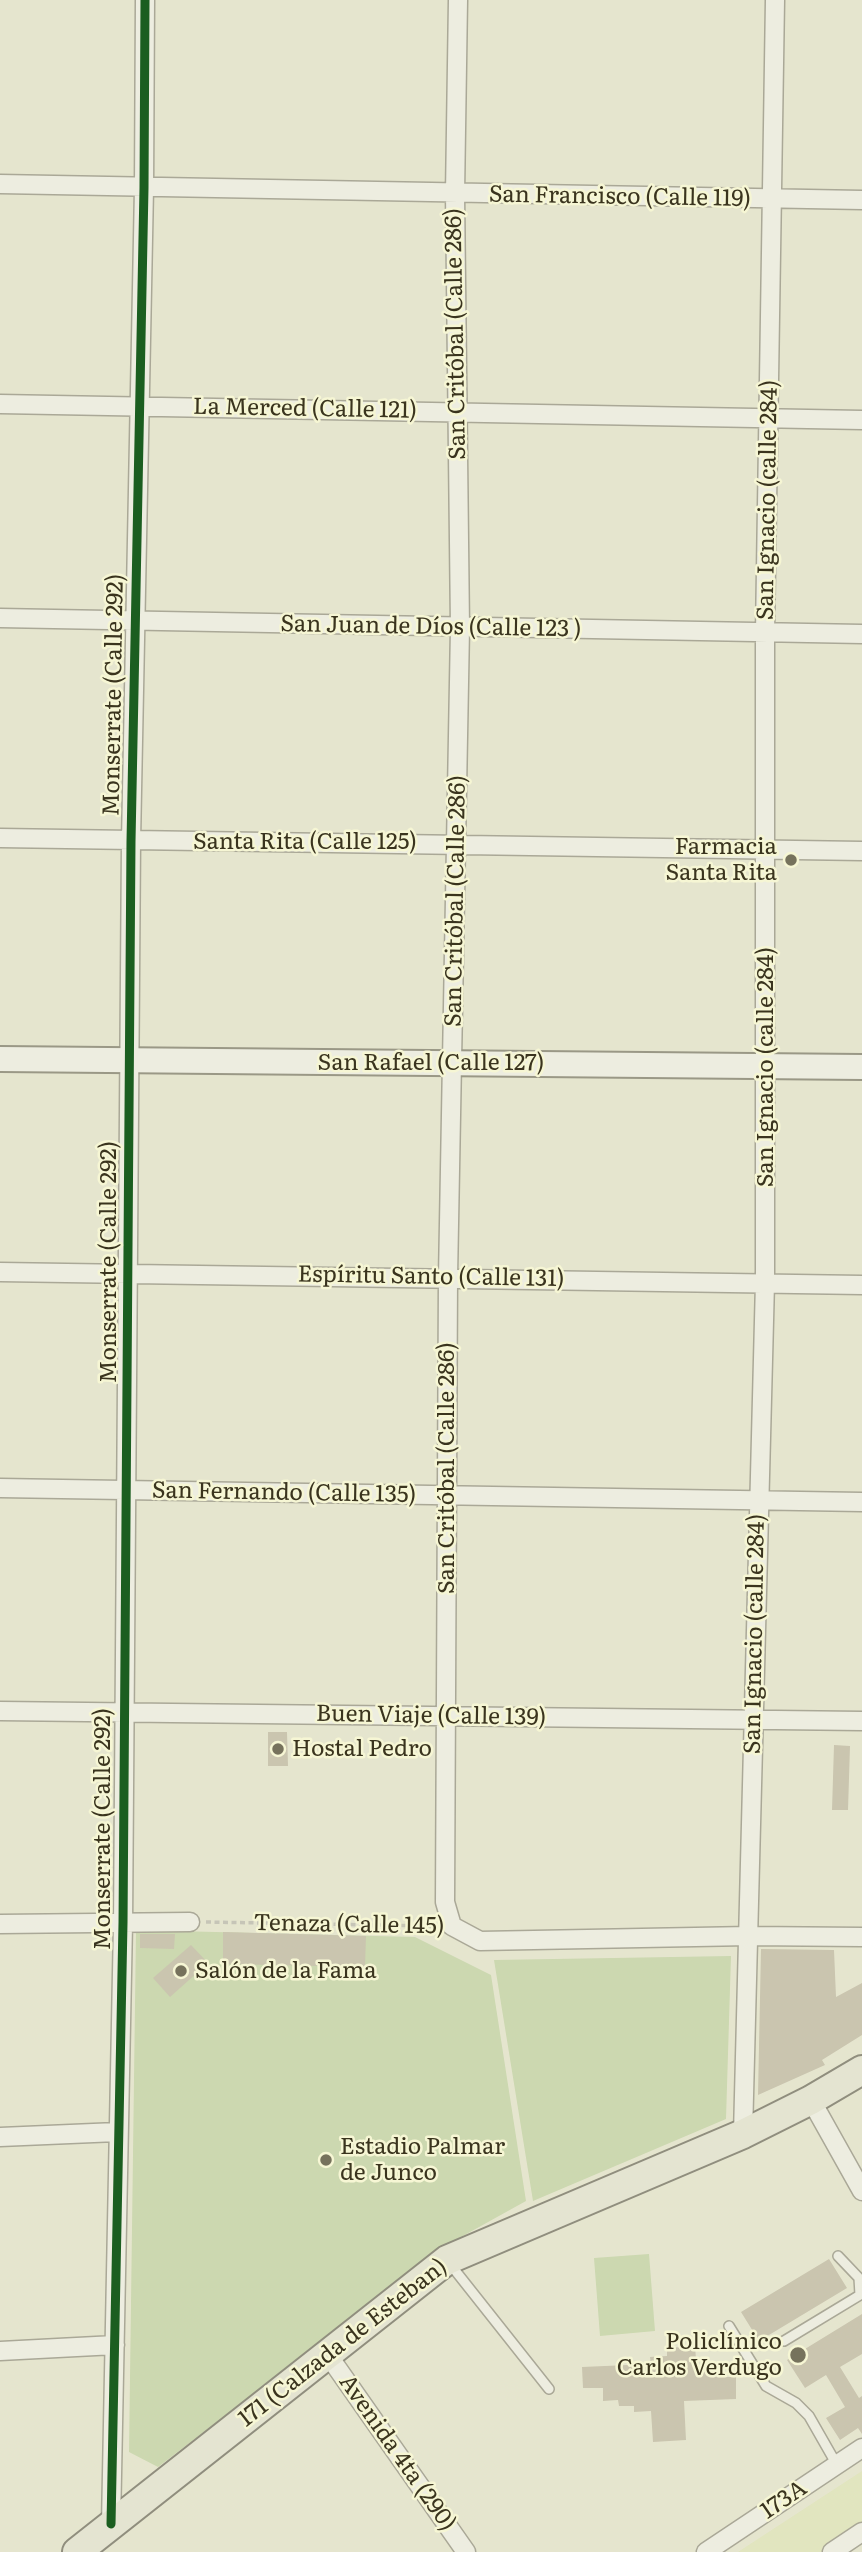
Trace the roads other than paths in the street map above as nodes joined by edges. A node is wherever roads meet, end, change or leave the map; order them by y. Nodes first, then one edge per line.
1 (145, 0) edge
2 (458, 0) edge
3 (775, 0) edge
4 (0, 184) edge
5 (144, 188) junction
6 (455, 194) junction
7 (774, 200) junction
8 (862, 200) edge
9 (0, 404) edge
10 (140, 406) junction
11 (456, 412) junction
12 (770, 418) junction
13 (862, 420) edge
14 (0, 618) edge
15 (135, 621) junction
16 (460, 628) junction
17 (765, 632) junction
18 (862, 634) edge
19 (0, 838) edge
20 (131, 841) junction
21 (457, 843) junction
22 (766, 849) junction
23 (862, 851) edge
24 (0, 1059) edge
25 (130, 1062) junction
26 (453, 1064) junction
27 (766, 1065) junction
28 (862, 1068) edge
29 (0, 1272) edge
30 (129, 1275) junction
31 (448, 1277) junction
32 (765, 1282) junction
33 (862, 1285) edge
34 (0, 1488) edge
35 (127, 1490) junction
36 (447, 1496) junction
37 (758, 1501) junction
38 (862, 1502) edge
39 (0, 1711) edge
40 (123, 1713) junction
41 (446, 1716) junction
42 (753, 1719) junction
43 (862, 1721) edge
44 (190, 1922) road end
45 (123, 1923) junction
46 (0, 1924) edge
47 (453, 1926) joint
48 (749, 1936) junction
49 (862, 1937) edge
50 (862, 2070) edge
51 (811, 2100) junction
52 (117, 2132) junction
53 (743, 2134) junction
54 (0, 2137) edge
55 (862, 2192) edge
56 (838, 2256) dead end
57 (447, 2260) junction
58 (861, 2277) edge
59 (729, 2326) dead end
60 (784, 2341) dead end
61 (115, 2345) junction
62 (0, 2351) edge
63 (328, 2355) junction
64 (549, 2389) dead end
65 (862, 2448) edge
66 (836, 2465) junction
67 (111, 2524) junction
68 (862, 2532) edge
69 (85, 2550) edge
70 (466, 2552) edge
71 (706, 2552) edge
72 (832, 2552) edge

1 - 5 street, Monserrate (Calle 292)
2 - 6 street, San Critóbal (Calle 286)
3 - 7 street, San Ignacio (calle 284)
4 - 5 street, San Francisco (Calle 119)
5 - 6 street, San Francisco (Calle 119)
5 - 10 street, Monserrate (Calle 292)
6 - 7 street, San Francisco (Calle 119)
6 - 11 street, San Critóbal (Calle 286)
7 - 8 street, San Francisco (Calle 119)
7 - 12 street, San Ignacio (calle 284)
9 - 10 street, La Merced (Calle 121)
10 - 11 street, La Merced (Calle 121)
10 - 15 street, Monserrate (Calle 292)
11 - 12 street, La Merced (Calle 121)
11 - 16 street, San Critóbal (Calle 286)
12 - 13 street, La Merced (Calle 121)
12 - 17 street, San Ignacio (calle 284)
14 - 15 street, San Juan de Díos (Calle 123 )
15 - 16 street, San Juan de Díos (Calle 123 )
15 - 20 street, Monserrate (Calle 292)
16 - 17 street, San Juan de Díos (Calle 123 )
16 - 21 street, San Critóbal (Calle 286)
17 - 18 street, San Juan de Díos (Calle 123 )
17 - 22 street, San Ignacio (calle 284)
19 - 20 street, Santa Rita (Calle 125)
20 - 21 street, Santa Rita (Calle 125)
20 - 25 street, Monserrate (Calle 292)
21 - 22 street, Santa Rita (Calle 125)
21 - 26 street, San Critóbal (Calle 286)
22 - 23 street, Santa Rita (Calle 125)
22 - 27 street, San Ignacio (calle 284)
24 - 25 street, San Rafael (Calle 127)
25 - 26 street, San Rafael (Calle 127)
25 - 30 street, Monserrate (Calle 292)
26 - 27 street, San Rafael (Calle 127)
26 - 31 street, San Critóbal (Calle 286)
27 - 28 street, San Rafael (Calle 127)
27 - 32 street, San Ignacio (calle 284)
29 - 30 street, Espíritu Santo (Calle 131)
30 - 31 street, Espíritu Santo (Calle 131)
30 - 35 street, Monserrate (Calle 292)
31 - 32 street, Espíritu Santo (Calle 131)
31 - 36 street, San Critóbal (Calle 286)
32 - 33 street, Espíritu Santo (Calle 131)
32 - 37 street, San Ignacio (calle 284)
34 - 35 street, San Fernando (Calle 135)
35 - 36 street, San Fernando (Calle 135)
35 - 40 street, Monserrate (Calle 292)
36 - 37 street, San Fernando (Calle 135)
36 - 41 street, San Critóbal (Calle 286)
37 - 38 street, San Fernando (Calle 135)
37 - 42 street, San Ignacio (calle 284)
39 - 40 street, Buen Viaje (Calle 139)
40 - 41 street, Buen Viaje (Calle 139)
40 - 45 street, Monserrate (Calle 292)
41 - 42 street, Buen Viaje (Calle 139)
41 - 47 street, San Critóbal (Calle 286)
42 - 43 street, Buen Viaje (Calle 139)
42 - 48 street, San Ignacio (calle 284)
44 - 45 street
45 - 46 street
45 - 52 street, Monserrate (Calle 292)
47 - 48 street, Tenaza (Calle 145)
48 - 49 street, Tenaza (Calle 145)
48 - 53 street, San Ignacio (calle 284)
50 - 51 main road, 171 (Calzada de Esteban)
51 - 53 main road, 171 (Calzada de Esteban)
51 - 55 street
52 - 54 street
52 - 61 street, Monserrate (Calle 292)
53 - 57 main road, 171 (Calzada de Esteban)
56 - 58 lane
57 - 63 main road, 171 (Calzada de Esteban)
57 - 64 lane
58 - 60 lane
59 - 66 lane
61 - 62 street
61 - 67 street, Monserrate (Calle 292)
63 - 67 main road, 171 (Calzada de Esteban)
63 - 70 street, Avenida 4ta (290)
65 - 66 street, 173A
66 - 71 street, 173A
67 - 69 main road, 171 (Calzada de Esteban)
68 - 72 street

